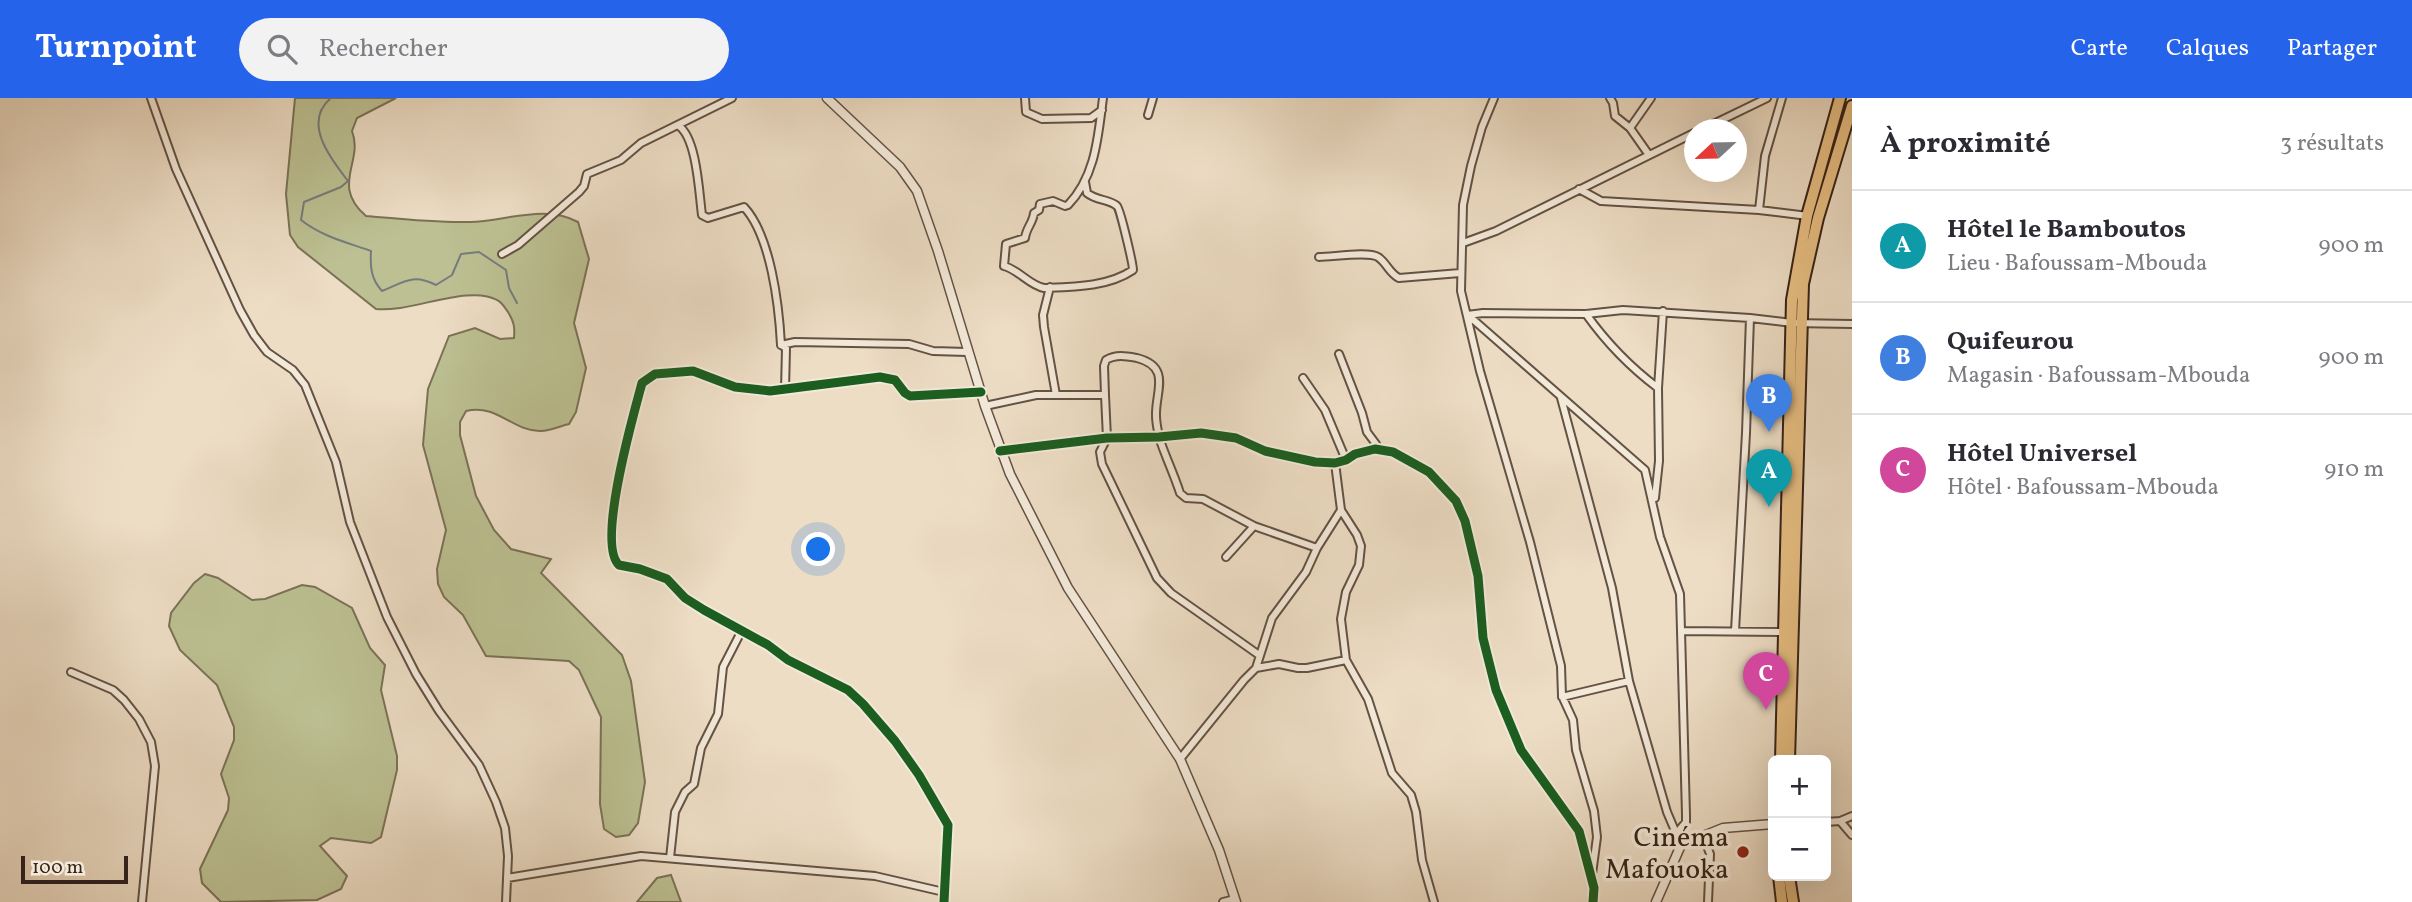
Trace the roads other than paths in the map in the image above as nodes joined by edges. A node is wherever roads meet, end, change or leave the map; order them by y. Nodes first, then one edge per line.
1 (151, 98) edge
2 (732, 98) edge
3 (827, 98) edge
4 (1025, 98) edge
5 (1103, 98) edge
6 (1153, 98) edge
7 (1494, 98) edge
8 (1610, 98) edge
9 (1651, 98) edge
10 (1767, 98) edge
11 (1782, 98) edge
12 (1839, 98) edge
13 (1852, 106) edge
14 (1102, 110) junction
15 (1148, 115) dead end
16 (1724, 119) edge
17 (679, 125) junction
18 (1630, 128) junction
19 (1684, 138) edge
20 (1649, 155) junction
21 (1085, 182) junction
22 (1579, 189) junction
23 (1759, 210) junction
24 (1812, 217) junction
25 (1463, 243) junction
26 (502, 254) dead end
27 (1319, 257) dead end
28 (1460, 274) junction
29 (1050, 287) junction
30 (1663, 311) junction
31 (1586, 314) junction
32 (1468, 315) junction
33 (1750, 318) junction
34 (1797, 323) junction
35 (1852, 324) edge
36 (781, 345) junction
37 (967, 352) junction
38 (1339, 354) dead end
39 (1303, 378) dead end
40 (1658, 388) junction
41 (785, 390) junction
42 (981, 392) junction
43 (1105, 394) junction
44 (1056, 395) junction
45 (1561, 397) junction
46 (985, 407) junction
47 (1107, 438) junction
48 (1159, 438) junction
49 (1375, 449) junction
50 (1000, 451) junction
51 (1346, 460) junction
52 (1335, 463) junction
53 (1654, 504) junction
54 (1341, 510) junction
55 (1254, 526) junction
56 (1317, 548) junction
57 (1226, 557) dead end
58 (1681, 631) junction
59 (1735, 631) junction
60 (1789, 631) junction
61 (741, 632) junction
62 (1259, 655) junction
63 (1346, 660) junction
64 (1256, 668) junction
65 (71, 672) dead end
66 (1629, 681) junction
67 (1562, 697) junction
68 (1781, 755) edge
69 (1789, 755) edge
70 (1180, 759) junction
71 (1852, 816) edge
72 (1840, 821) junction
73 (1831, 822) edge
74 (1768, 824) edge
75 (1676, 834) junction
76 (1703, 835) junction
77 (1852, 835) edge
78 (1681, 845) junction
79 (670, 858) junction
80 (507, 878) junction
81 (1780, 881) edge
82 (1790, 881) edge
83 (1594, 888) junction
84 (944, 892) junction
85 (1236, 900) edge
86 (142, 902) edge
87 (506, 902) edge
88 (944, 902) edge
89 (1223, 902) edge
90 (1434, 902) edge
91 (1593, 902) edge
92 (1656, 902) edge
93 (1707, 902) edge
94 (1782, 902) edge
95 (1793, 902) edge

1 - 80 street
2 - 17 street
3 - 37 street
4 - 14 street
5 - 14 street
6 - 15 street
7 - 25 street
8 - 18 street
9 - 18 street
10 - 16 street
11 - 23 street
12 - 24 highway
13 - 24 highway
14 - 21 street
17 - 26 street
17 - 36 street
18 - 20 street
19 - 20 street
20 - 22 street
21 - 29 street
21 - 29 street
22 - 23 street
22 - 25 street
23 - 24 street
24 - 34 highway
25 - 28 street
27 - 28 street
28 - 32 street
29 - 44 street
30 - 31 street
30 - 33 street
30 - 40 street
31 - 32 street
31 - 40 street
32 - 45 street
32 - 67 street
33 - 34 street
33 - 59 street
34 - 35 street
34 - 60 highway
36 - 37 street
36 - 41 street
37 - 42 street
38 - 49 street
39 - 51 street
40 - 53 street
41 - 42 street
41 - 61 street
42 - 46 street
43 - 44 street
43 - 47 street
43 - 48 street
44 - 46 street
45 - 53 street
45 - 66 street
46 - 50 street
47 - 48 street
47 - 50 street
47 - 62 street
48 - 52 street
48 - 55 street
49 - 51 street
49 - 83 street
50 - 70 street
51 - 52 street
52 - 54 street
53 - 58 street
54 - 56 street
54 - 63 street
55 - 56 street
55 - 57 street
56 - 62 street
58 - 59 street
58 - 75 street
59 - 60 street
60 - 68 highway
60 - 69 highway
61 - 79 street
61 - 84 street
62 - 64 street
63 - 64 street
63 - 90 street
64 - 70 street
65 - 86 street
66 - 67 street
66 - 75 street
67 - 83 street
70 - 85 street
71 - 72 street
72 - 73 street
72 - 77 street
74 - 76 street
75 - 78 street
76 - 78 street
76 - 93 street
78 - 92 street
79 - 80 street
79 - 84 street
80 - 87 street
81 - 94 highway
82 - 95 highway
83 - 91 street
84 - 88 street
85 - 89 street

